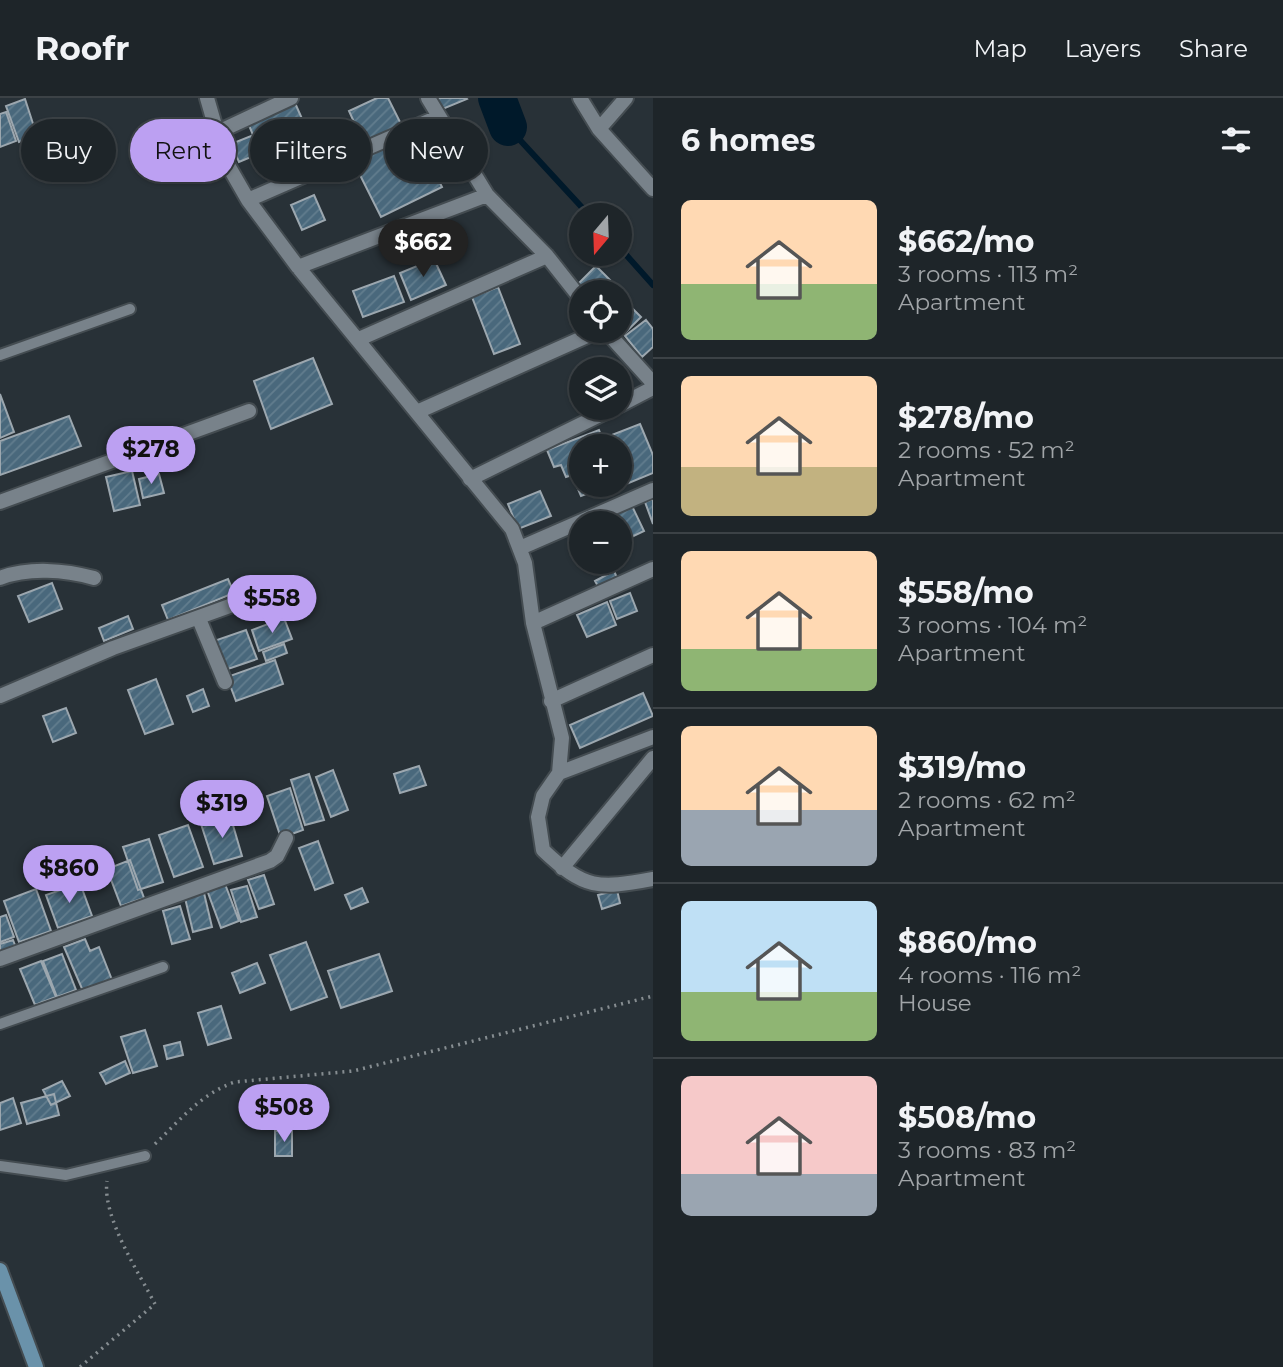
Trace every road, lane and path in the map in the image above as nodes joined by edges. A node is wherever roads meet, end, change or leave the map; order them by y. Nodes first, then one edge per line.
1 (208, 98) edge
2 (291, 98) edge
3 (428, 98) edge
4 (580, 98) edge
5 (626, 98) edge
6 (438, 117) junction
7 (214, 119) edge
8 (236, 124) edge
9 (599, 129) junction
10 (236, 179) edge
11 (653, 189) edge
12 (487, 195) junction
13 (248, 200) junction
14 (548, 256) junction
15 (298, 267) junction
16 (569, 283) edge
17 (130, 309) dead end
18 (359, 339) junction
19 (571, 343) edge
20 (616, 343) edge
21 (0, 355) edge
22 (653, 386) edge
23 (632, 398) edge
24 (249, 411) dead end
25 (417, 412) junction
26 (590, 420) edge
27 (470, 479) junction
28 (653, 490) edge
29 (0, 502) edge
30 (520, 548) junction
31 (653, 569) edge
32 (0, 578) edge
33 (94, 578) dead end
34 (263, 594) dead end
35 (199, 619) junction
36 (533, 623) junction
37 (653, 655) edge
38 (225, 682) dead end
39 (0, 696) edge
40 (551, 701) junction
41 (653, 737) edge
42 (653, 758) edge
43 (559, 773) junction
44 (286, 838) dead end
45 (562, 868) junction
46 (653, 879) edge
47 (0, 959) edge
48 (163, 967) dead end
49 (653, 996) edge
50 (0, 1024) edge
51 (145, 1156) joint
52 (0, 1166) edge
53 (112, 1166) junction
54 (0, 1270) edge
55 (36, 1367) edge
56 (80, 1367) edge

1 - 7 street
2 - 8 street
3 - 6 street
4 - 9 street
5 - 9 street
6 - 12 street
6 - 13 street
9 - 11 street
10 - 13 street
12 - 14 street
12 - 15 street
13 - 15 street
14 - 16 street
14 - 18 street
15 - 18 street
17 - 21 lane
18 - 25 street
19 - 25 street
20 - 22 street
22 - 23 street
24 - 29 street
25 - 27 street
26 - 27 street
27 - 30 street
28 - 30 street
30 - 36 street
31 - 36 street
32 - 33 street
34 - 35 street
35 - 38 street
35 - 39 street
36 - 40 street
37 - 40 street
40 - 43 street
41 - 43 street
42 - 45 street
43 - 45 street
44 - 47 street
45 - 46 street
48 - 50 lane
49 - 51 path
51 - 53 lane
52 - 53 lane
53 - 56 path
54 - 55 main road

